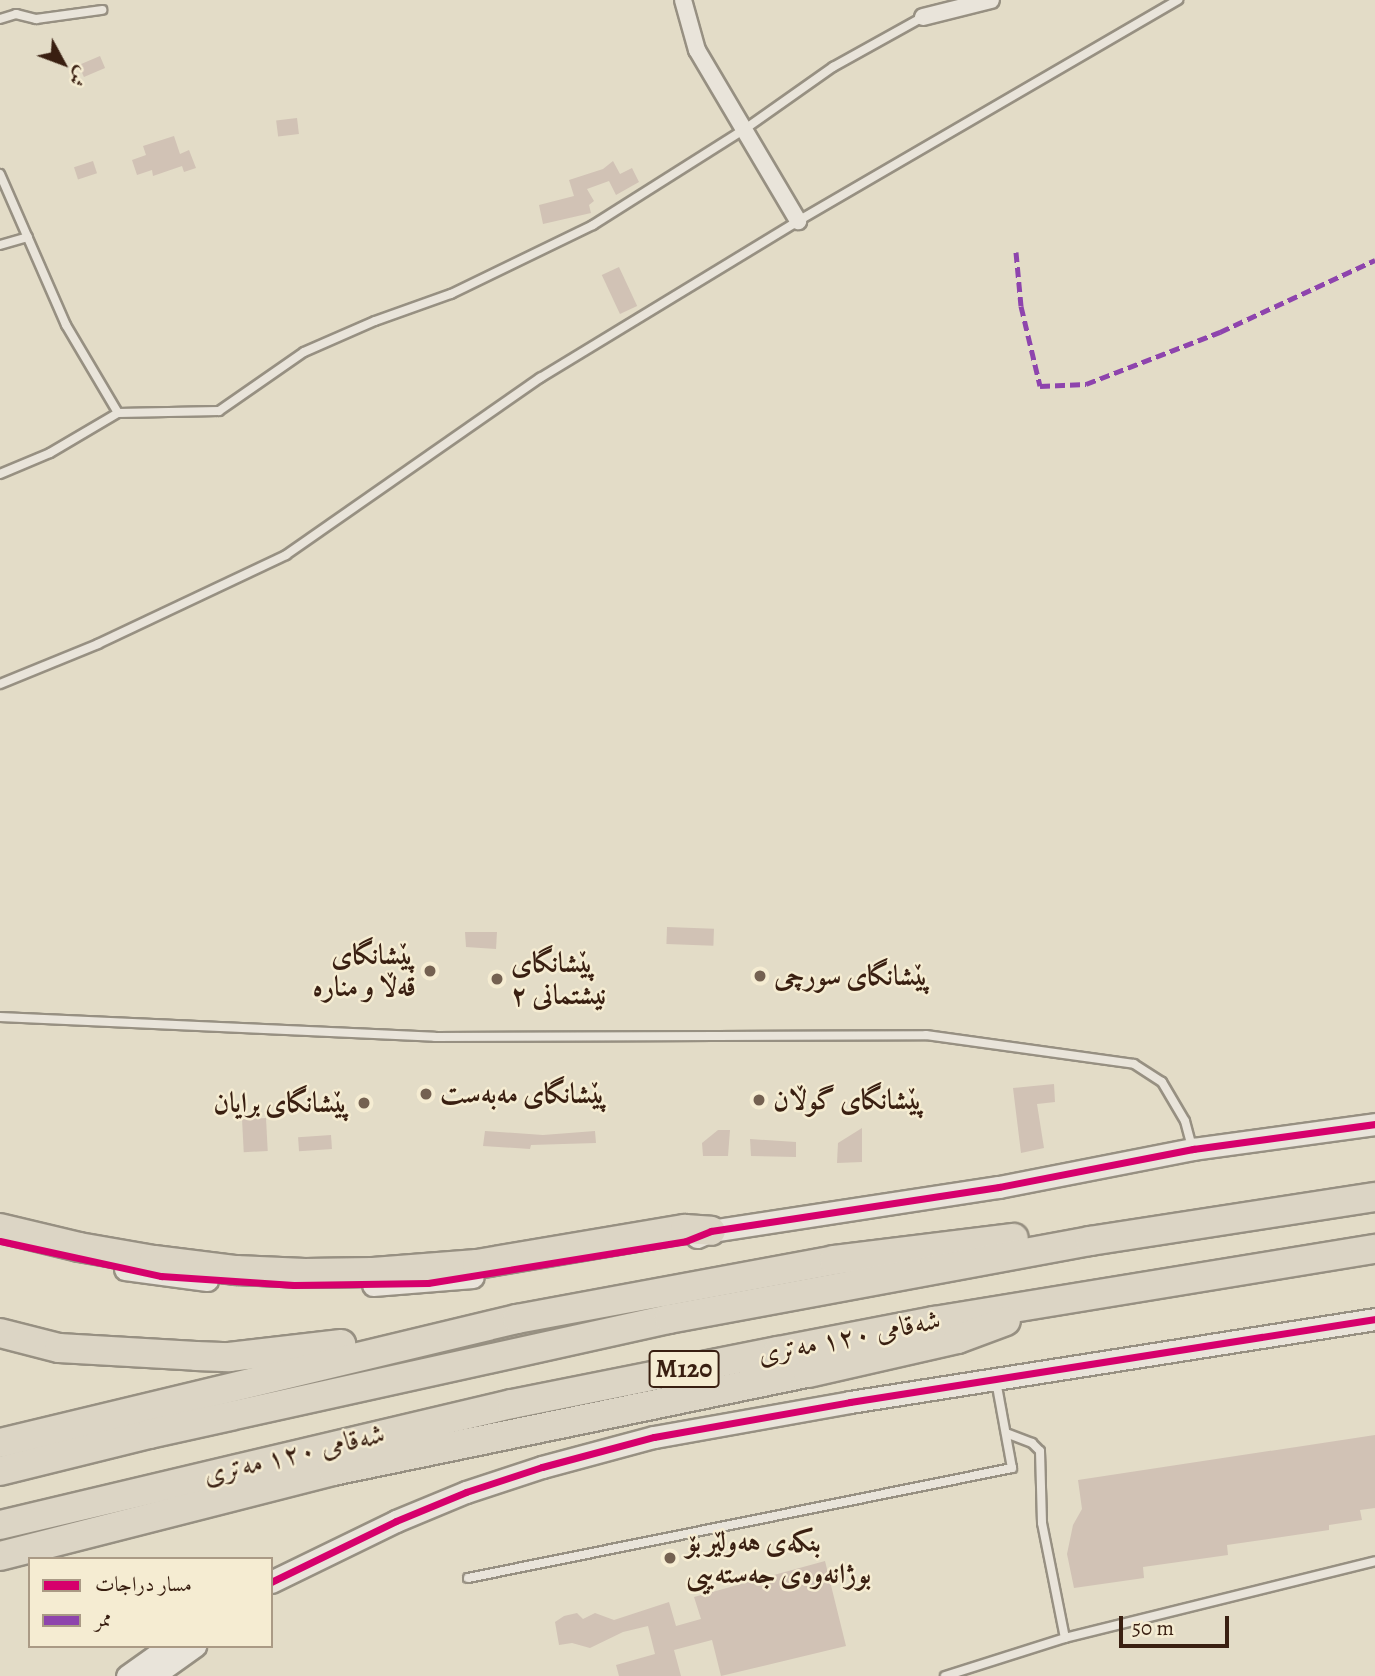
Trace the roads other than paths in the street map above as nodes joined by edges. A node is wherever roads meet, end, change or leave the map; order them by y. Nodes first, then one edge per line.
1 (682, 0) edge
2 (991, 0) edge
3 (1178, 0) edge
4 (102, 10) dead end
5 (923, 17) joint
6 (0, 19) edge
7 (745, 129) junction
8 (0, 174) edge
9 (798, 221) junction
10 (28, 237) junction
11 (0, 244) edge
12 (118, 413) junction
13 (0, 474) edge
14 (0, 684) edge
15 (0, 1017) edge
16 (1375, 1124) edge
17 (1193, 1149) junction
18 (1375, 1197) edge
19 (0, 1228) edge
20 (711, 1231) junction
21 (0, 1241) edge
22 (1090, 1241) junction
23 (1375, 1249) edge
24 (1045, 1302) junction
25 (517, 1319) junction
26 (1375, 1319) edge
27 (0, 1333) edge
28 (996, 1381) junction
29 (918, 1394) junction
30 (1006, 1433) junction
31 (0, 1443) edge
32 (0, 1471) edge
33 (0, 1525) edge
34 (0, 1556) edge
35 (1375, 1560) edge
36 (468, 1578) dead end
37 (273, 1581) edge
38 (273, 1598) edge
39 (1065, 1638) junction
40 (167, 1648) edge
41 (192, 1648) edge
42 (127, 1676) edge
43 (153, 1676) edge
44 (945, 1676) edge

1 - 7 street
2 - 5 street
3 - 9 lane
4 - 6 lane
5 - 7 lane
7 - 9 street
7 - 12 lane
8 - 10 lane
9 - 14 lane
10 - 11 lane
10 - 12 lane
12 - 13 lane
15 - 17 lane
16 - 17 street
17 - 20 street
18 - 22 highway, شەقامی ١٢٠ مەتری / M120
19 - 20 highway
20 - 21 street
22 - 25 highway
22 - 32 highway, شەقامی ١٢٠ مەتری / M120
23 - 24 highway, شەقامی ١٢٠ مەتری / M120
24 - 33 highway, شەقامی ١٢٠ مەتری / M120
24 - 34 highway
25 - 27 highway
25 - 31 highway
26 - 28 street
28 - 29 street
28 - 30 lane
29 - 37 street
29 - 38 street
30 - 36 lane
30 - 39 lane
35 - 39 lane
39 - 44 lane
40 - 42 street
41 - 43 street

